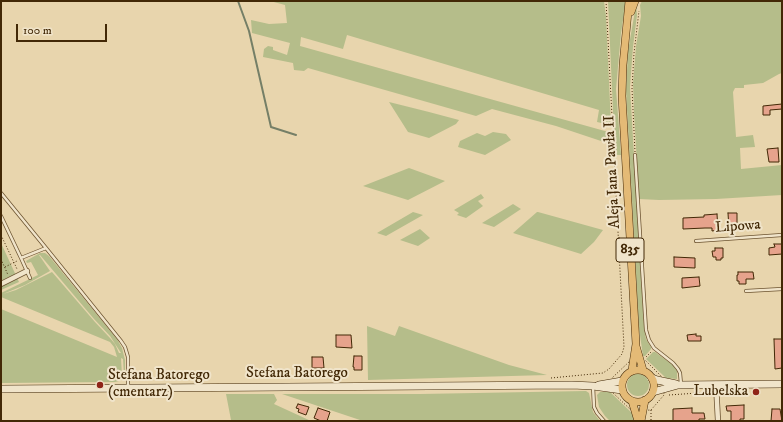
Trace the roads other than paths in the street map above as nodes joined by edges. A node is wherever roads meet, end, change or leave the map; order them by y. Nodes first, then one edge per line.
1 (629, 1) edge
2 (635, 1) edge
3 (628, 22) junction
4 (635, 155) road end
5 (1, 192) edge
6 (5, 198) junction
7 (1, 201) edge
8 (1, 216) edge
9 (782, 235) edge
10 (696, 241) dead end
11 (46, 248) junction
12 (21, 259) junction
13 (27, 272) junction
14 (30, 278) dead end
15 (1, 284) edge
16 (782, 288) edge
17 (746, 291) dead end
18 (636, 344) junction
19 (632, 370) junction
20 (643, 370) junction
21 (652, 378) junction
22 (622, 381) junction
23 (782, 384) edge
24 (680, 385) junction
25 (593, 386) junction
26 (716, 388) junction
27 (1, 389) edge
28 (128, 389) junction
29 (622, 390) junction
30 (653, 392) junction
31 (632, 400) junction
32 (645, 400) junction
33 (604, 421) edge
34 (638, 421) edge
35 (642, 421) edge
36 (718, 421) edge

1 - 3 main road, Aleja Jana Pawła II / 835
2 - 3 main road, Aleja Jana Pawła II / 835
3 - 18 main road, Aleja Jana Pawła II / 835
4 - 24 lane
5 - 6 lane
6 - 7 lane
6 - 11 lane
8 - 12 lane
9 - 10 lane, Lipowa
11 - 12 lane
11 - 28 lane
12 - 13 lane
13 - 14 lane
13 - 15 street
16 - 17 lane
18 - 19 main road, Aleja Jana Pawła II / 835
18 - 20 main road, Aleja Jana Pawła II / 835
19 - 20 main road
19 - 22 main road
20 - 21 main road
21 - 24 street
21 - 30 main road
22 - 25 street, Stefana Batorego
22 - 29 main road
23 - 26 street
24 - 26 street
24 - 30 street
25 - 28 street, Stefana Batorego
25 - 29 street, Stefana Batorego
25 - 33 lane
26 - 36 street
27 - 28 street, Stefana Batorego
29 - 31 main road
30 - 32 main road
31 - 32 main road
31 - 34 main road
32 - 35 main road

